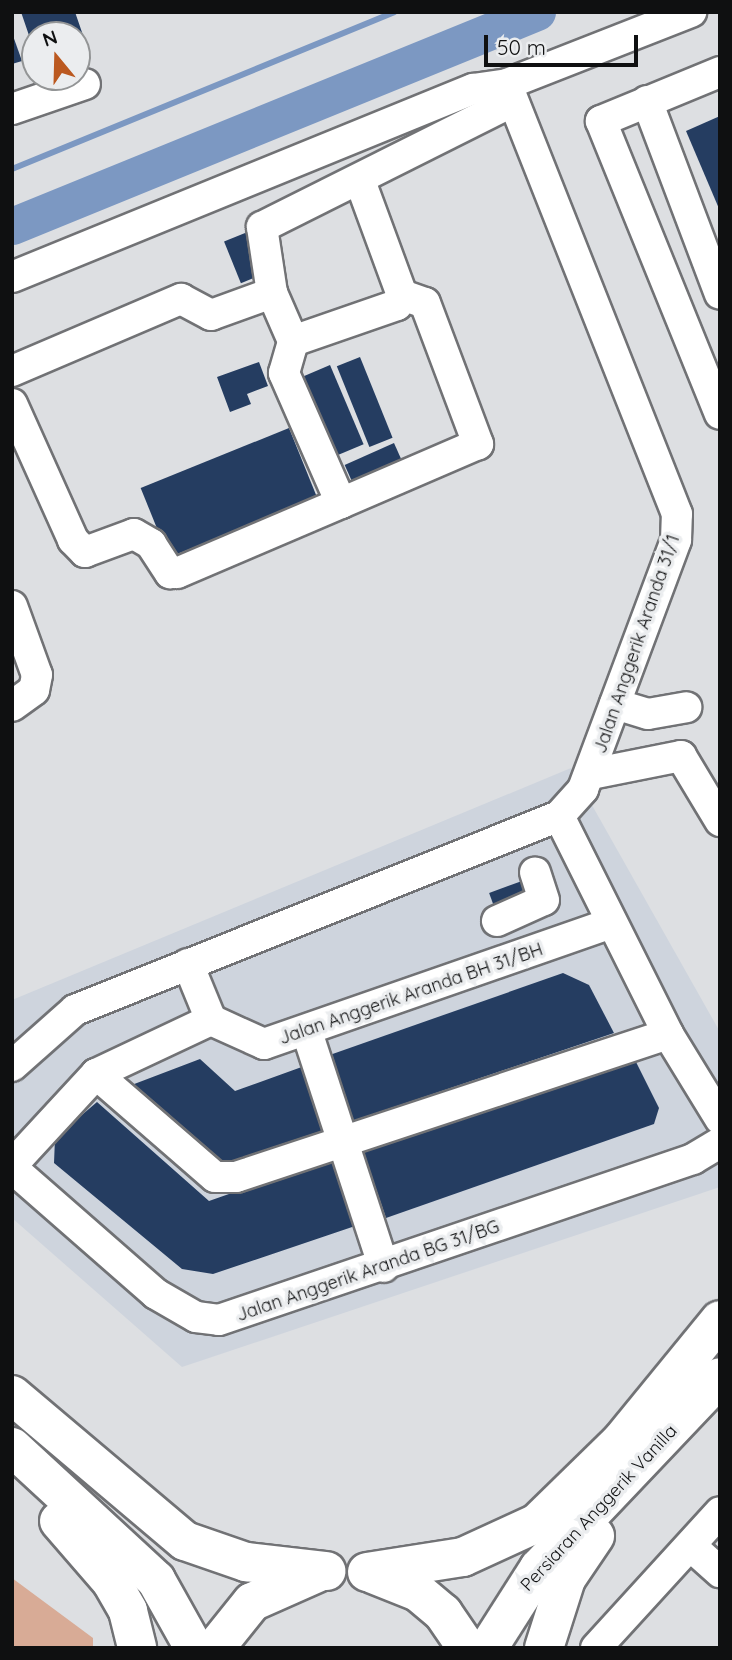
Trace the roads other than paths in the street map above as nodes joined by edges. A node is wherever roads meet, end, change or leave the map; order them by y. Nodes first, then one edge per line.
1 (691, 12) edge
2 (720, 72) edge
3 (65, 91) edge
4 (509, 93) junction
5 (647, 100) junction
6 (12, 109) edge
7 (360, 181) junction
8 (12, 277) edge
9 (272, 293) junction
10 (720, 294) edge
11 (402, 295) junction
12 (293, 341) junction
13 (12, 371) edge
14 (12, 404) edge
15 (720, 415) edge
16 (341, 503) junction
17 (12, 606) edge
18 (615, 704) junction
19 (12, 706) edge
20 (686, 707) dead end
21 (591, 774) junction
22 (559, 816) junction
23 (720, 821) edge
24 (535, 872) dead end
25 (611, 923) junction
26 (531, 953) junction
27 (188, 964) junction
28 (211, 1020) junction
29 (307, 1032) junction
30 (668, 1034) junction
31 (12, 1066) edge
32 (96, 1074) junction
33 (710, 1093) edge
34 (720, 1119) edge
35 (340, 1139) junction
36 (720, 1143) edge
37 (12, 1167) edge
38 (384, 1267) junction
39 (720, 1320) edge
40 (720, 1377) edge
41 (12, 1395) edge
42 (12, 1447) edge
43 (644, 1462) junction
44 (12, 1474) edge
45 (720, 1512) edge
46 (692, 1547) junction
47 (326, 1571) junction
48 (368, 1572) junction
49 (720, 1572) edge
50 (137, 1648) edge
51 (194, 1648) edge
52 (215, 1648) edge
53 (467, 1648) edge
54 (488, 1648) edge
55 (544, 1648) edge
56 (596, 1648) edge

1 - 4 street
2 - 5 street
3 - 6 street
4 - 7 street
4 - 8 street
4 - 18 street, Jalan Anggerik Aranda 31/1
5 - 10 street
5 - 15 street
7 - 9 street
7 - 11 street
9 - 12 street
9 - 13 street
11 - 12 street
11 - 16 street
12 - 16 street
14 - 16 street
17 - 19 street
18 - 20 street
18 - 21 street, Jalan Anggerik Aranda 31/1
21 - 22 street, Jalan Anggerik Aranda 31/1
21 - 23 street
22 - 25 street
22 - 27 street
24 - 26 street
25 - 26 street, Jalan Anggerik Aranda BH 31/BH
25 - 30 street
26 - 29 street, Jalan Anggerik Aranda BH 31/BH
27 - 28 street
27 - 31 street
28 - 29 street, Jalan Anggerik Aranda BH 31/BH
28 - 32 street
29 - 35 street
30 - 33 street
30 - 35 street
32 - 35 street
32 - 37 street
33 - 34 street
35 - 38 street
36 - 38 street, Jalan Anggerik Aranda BG 31/BG
37 - 38 street, Jalan Anggerik Aranda BG 31/BG
39 - 48 main road, Persiaran Anggerik Vanilla
40 - 43 main road, Persiaran Anggerik Vanilla
41 - 47 main road
42 - 51 main road
43 - 54 main road, Persiaran Anggerik Vanilla
43 - 55 main road
44 - 50 main road
45 - 46 street
46 - 49 street
46 - 56 street
47 - 48 main road
47 - 52 main road
48 - 53 main road

